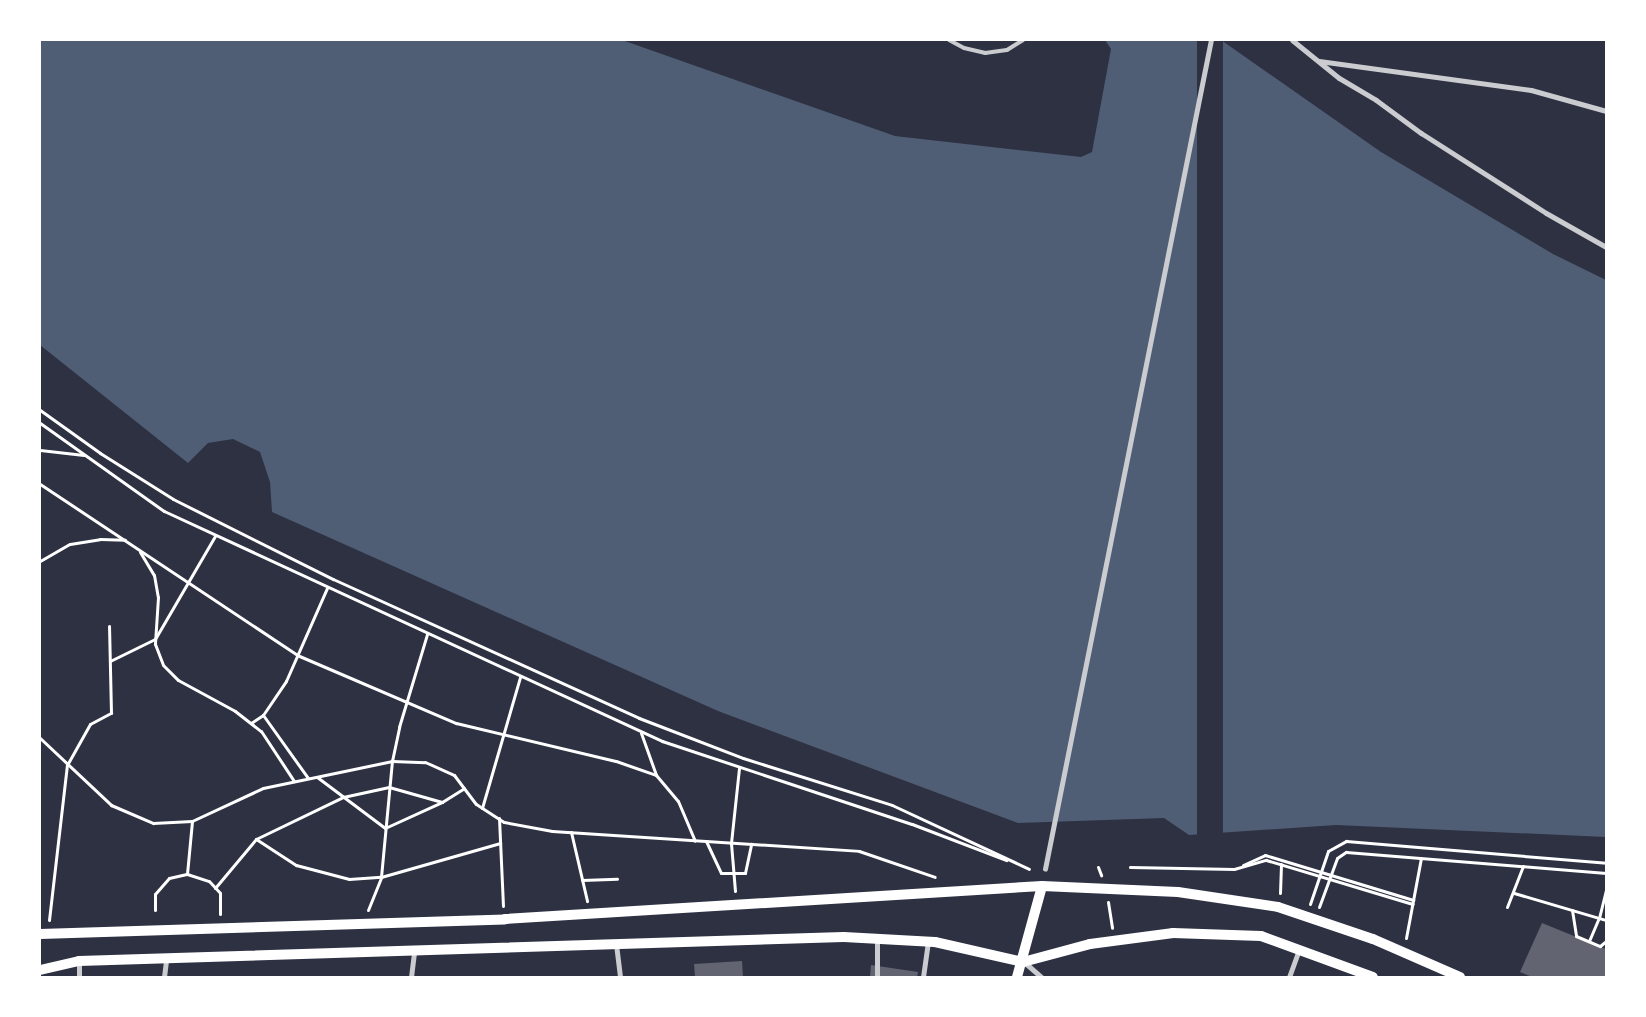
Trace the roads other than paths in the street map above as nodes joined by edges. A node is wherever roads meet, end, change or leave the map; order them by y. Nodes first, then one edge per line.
1 (949, 40) edge
2 (1023, 40) edge
3 (1211, 40) edge
4 (1292, 40) edge
5 (1317, 61) junction
6 (1606, 111) edge
7 (1606, 247) edge
8 (1045, 869) dead end
9 (1042, 886) junction
10 (44, 931) edge
11 (877, 938) junction
12 (928, 942) junction
13 (616, 944) junction
14 (414, 950) junction
15 (1299, 950) junction
16 (166, 960) junction
17 (79, 961) junction
18 (1023, 962) junction
19 (40, 970) edge
20 (79, 977) edge
21 (164, 977) edge
22 (411, 977) edge
23 (620, 977) edge
24 (877, 977) edge
25 (923, 977) edge
26 (1017, 977) edge
27 (1041, 977) edge
28 (1289, 977) edge
29 (1373, 977) edge
30 (1460, 977) edge

1 - 2 lane
3 - 8 street
4 - 5 street
5 - 6 street
5 - 7 street
9 - 10 main road
9 - 18 main road
9 - 30 main road
11 - 12 main road
11 - 13 main road
11 - 24 street
12 - 18 main road
12 - 25 street
13 - 14 main road
13 - 23 street
14 - 16 main road
14 - 22 street
15 - 18 main road
15 - 28 street
15 - 29 main road
16 - 17 main road
16 - 21 street
17 - 19 main road
17 - 20 street
18 - 26 main road
18 - 27 street

